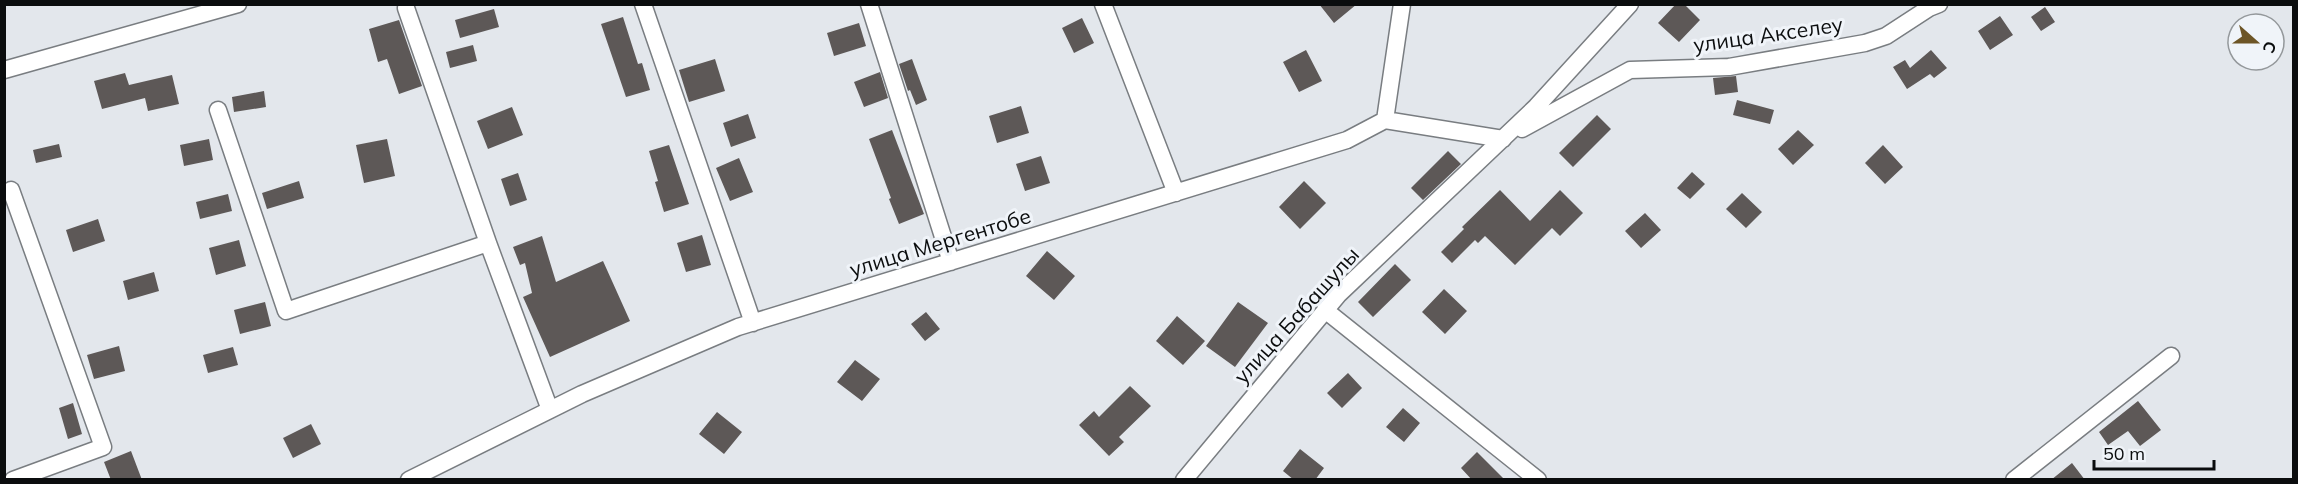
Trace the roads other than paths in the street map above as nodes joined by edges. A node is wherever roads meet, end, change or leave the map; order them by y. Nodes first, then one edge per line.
1 (238, 4) edge
2 (643, 4) edge
3 (868, 4) edge
4 (1103, 4) edge
5 (1402, 4) edge
6 (1630, 4) edge
7 (1933, 6) edge
8 (406, 8) dead end
9 (4, 70) edge
10 (218, 110) dead end
11 (1385, 120) junction
12 (1503, 139) junction
13 (11, 190) dead end
14 (1176, 193) junction
15 (489, 243) junction
16 (951, 262) junction
17 (1325, 310) junction
18 (753, 322) junction
19 (2171, 356) dead end
20 (550, 410) junction
21 (13, 480) edge
22 (409, 480) edge
23 (1184, 480) edge
24 (1538, 480) edge
25 (2014, 480) edge

1 - 9 street
2 - 18 street
3 - 16 street
4 - 14 street
5 - 11 street
6 - 12 street
7 - 12 street, улица Акселеу
8 - 15 street
10 - 15 street
11 - 12 street
11 - 14 street, улица Мергентобе
12 - 17 street, улица Бабашулы
13 - 21 street
14 - 16 street, улица Мергентобе
15 - 20 street
16 - 18 street, улица Мергентобе
17 - 23 street, улица Бабашулы
17 - 24 street
18 - 20 street, улица Мергентобе
19 - 25 street
20 - 22 street, улица Мергентобе

